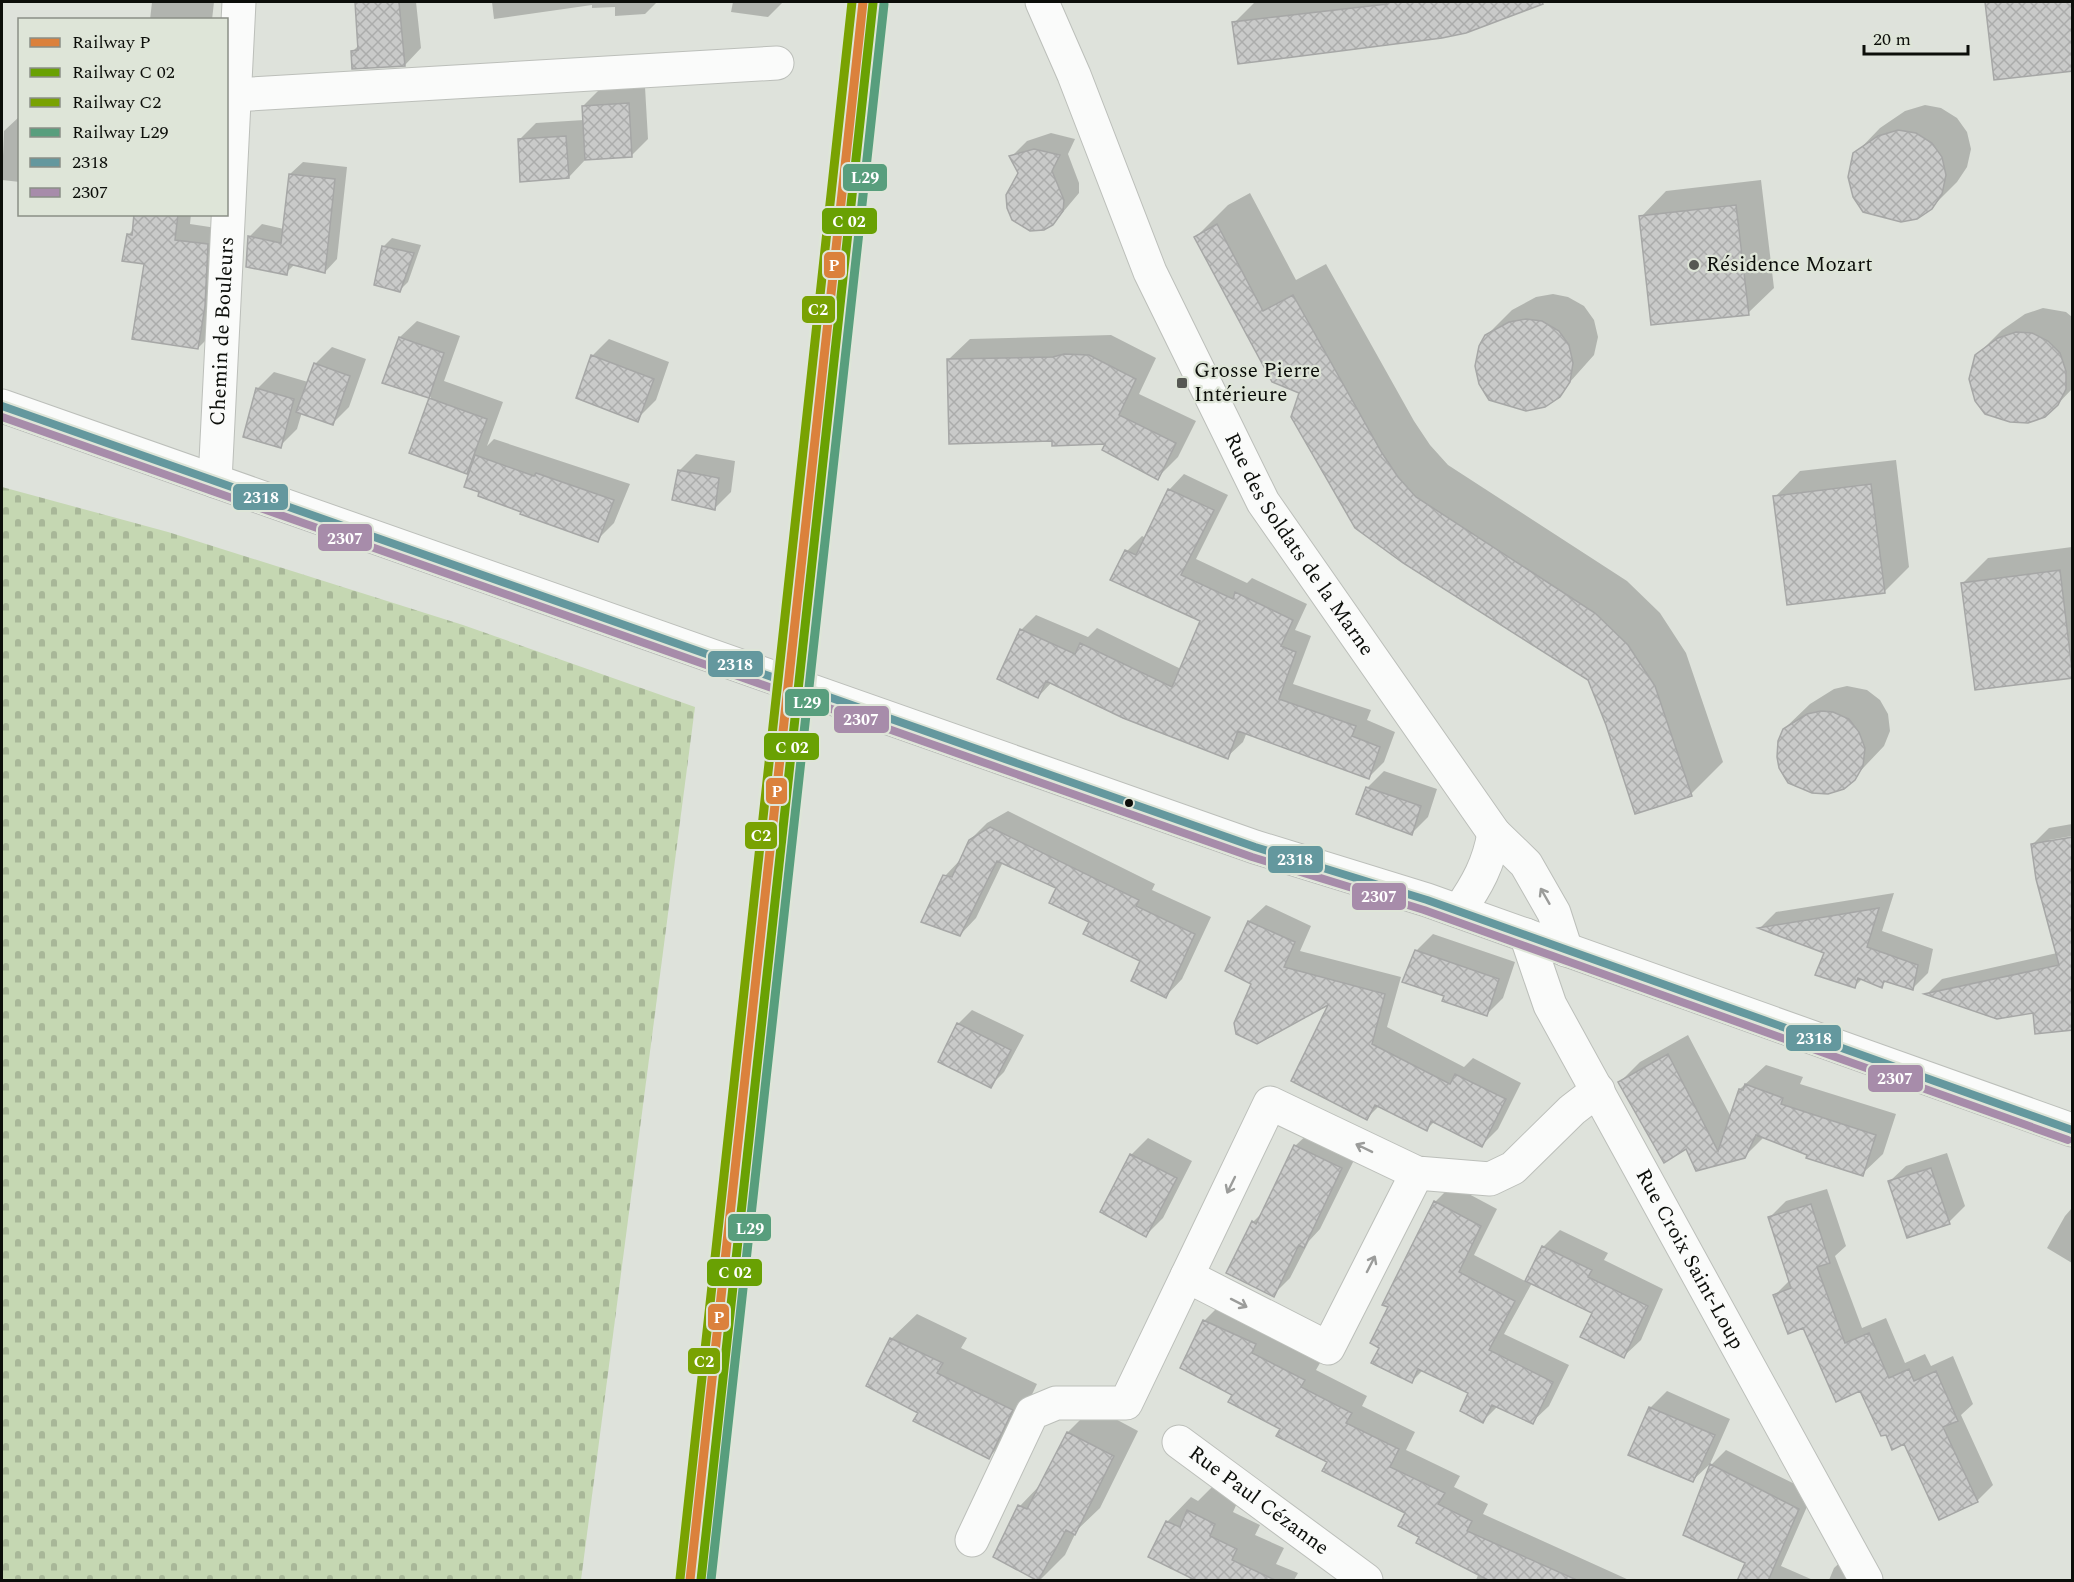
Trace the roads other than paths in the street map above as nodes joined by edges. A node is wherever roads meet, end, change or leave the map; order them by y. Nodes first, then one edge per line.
1 (239, 2) edge
2 (1052, 3) edge
3 (777, 63) dead end
4 (234, 94) junction
5 (228, 216) edge
6 (228, 216) edge
7 (2, 406) edge
8 (215, 480) junction
9 (1494, 833) junction
10 (1460, 911) junction
11 (1526, 935) junction
12 (1566, 950) junction
13 (1598, 1090) junction
14 (2073, 1130) edge
15 (1417, 1173) junction
16 (1187, 1276) junction
17 (1179, 1443) dead end
18 (972, 1540) dead end
19 (1335, 1570) edge
20 (1366, 1581) edge
21 (1866, 1581) edge

1 - 4 street, Chemin de Bouleurs
2 - 9 street, Rue des Soldats de la Marne
3 - 4 street
4 - 6 street, Chemin de Bouleurs
5 - 8 street, Chemin de Bouleurs
7 - 8 street
8 - 10 street
9 - 10 street
12 -> 9 street, Rue des Soldats de la Marne
10 - 11 street
11 - 12 street
11 - 13 street, Rue Croix Saint-Loup
12 - 14 street
13 - 15 street
13 - 21 street, Rue Croix Saint-Loup
16 -> 15 street
15 -> 16 street
16 - 18 street
17 - 19 street, Rue Paul Cézanne
19 - 20 street, Rue Paul Cézanne

